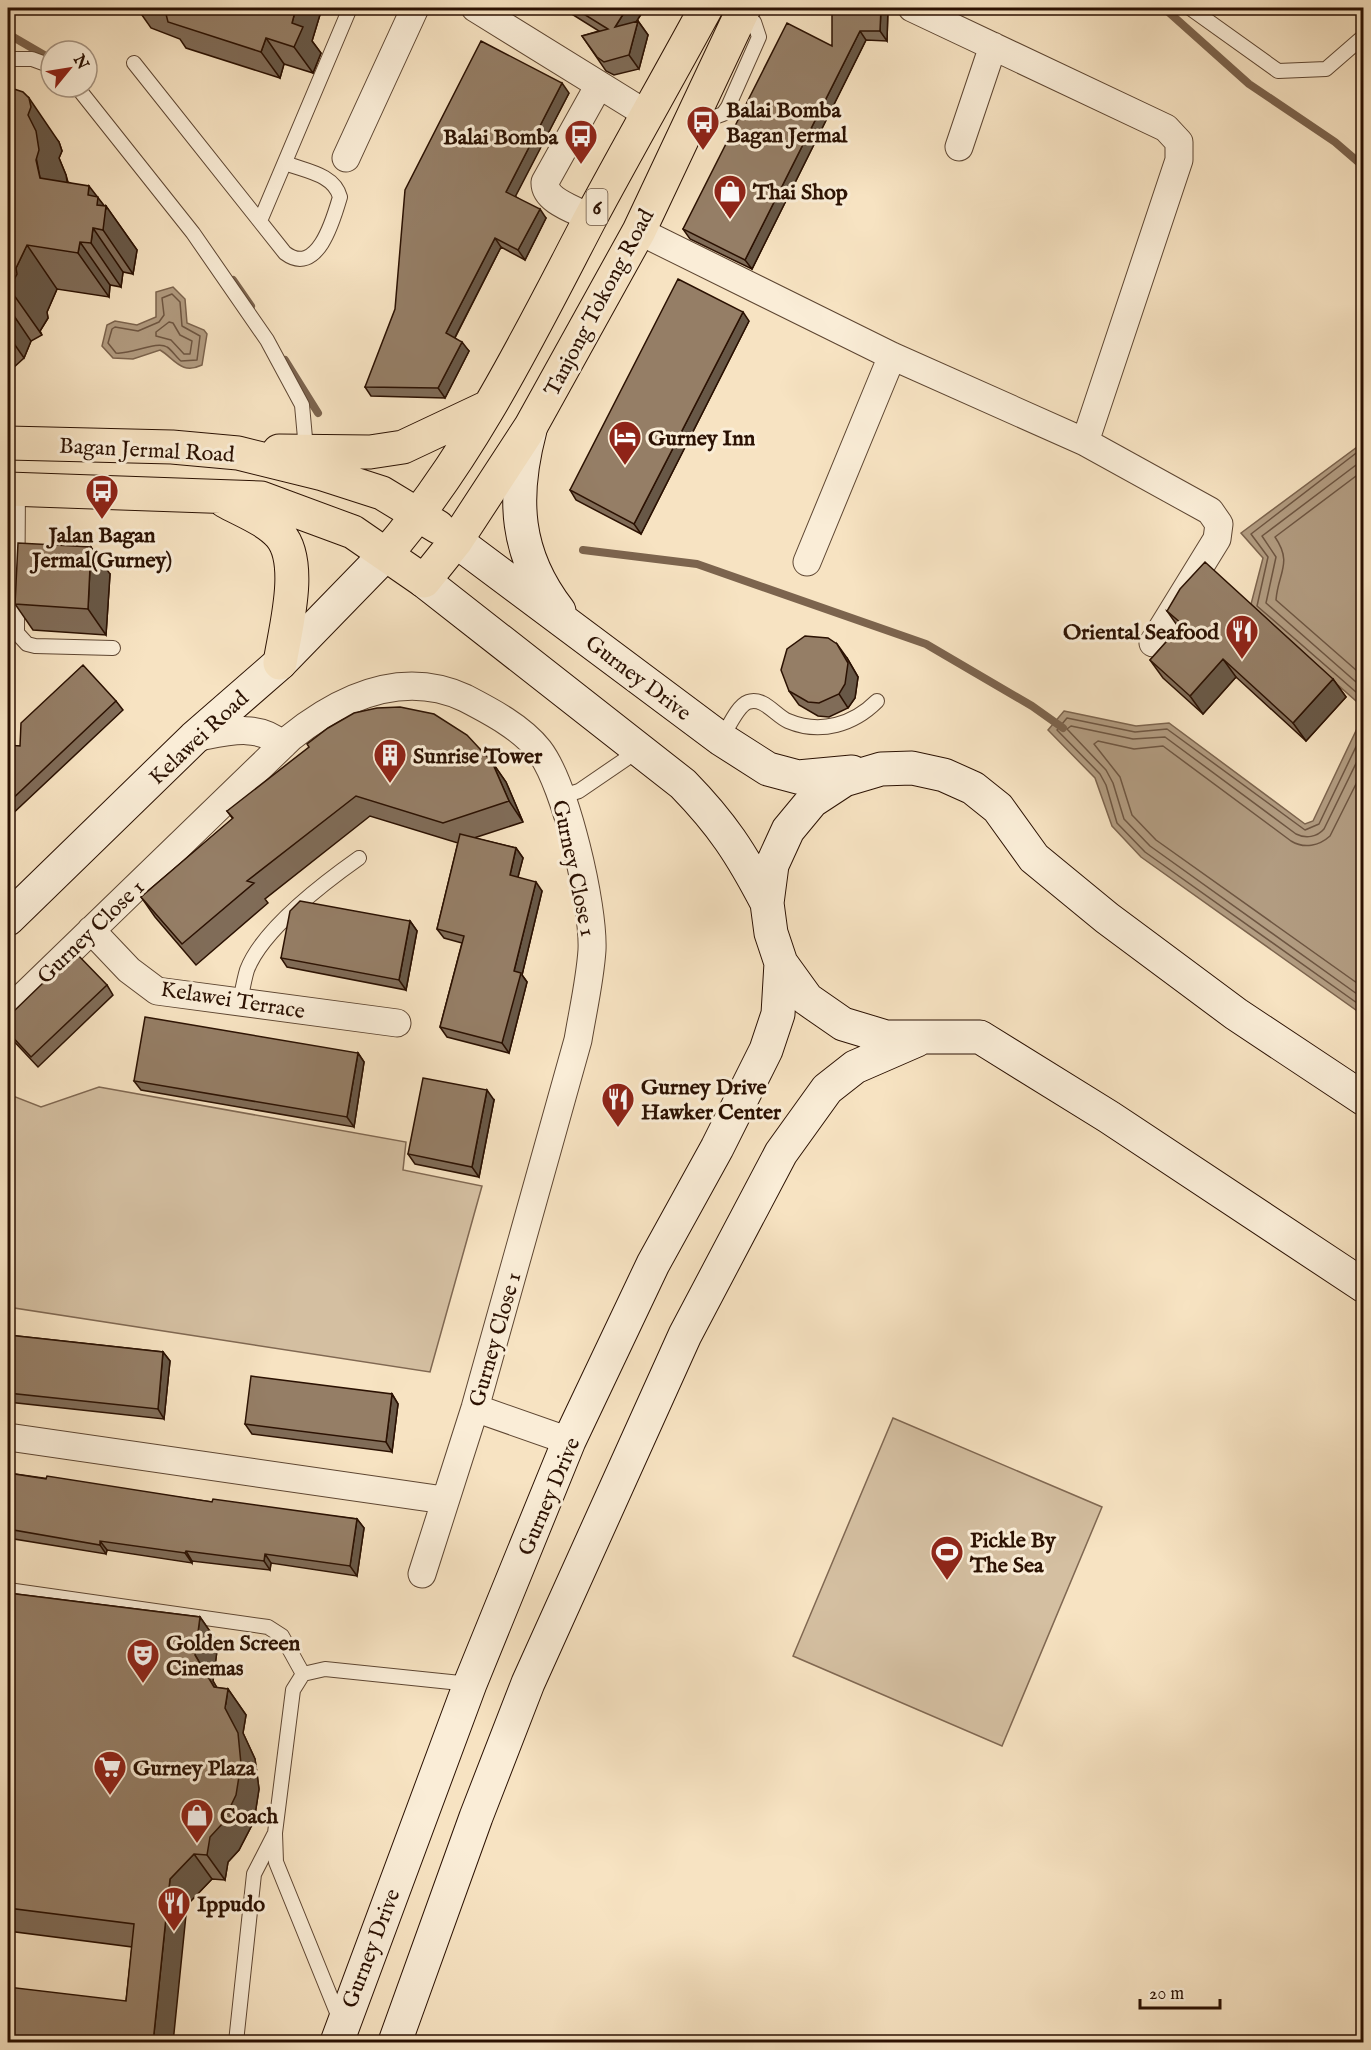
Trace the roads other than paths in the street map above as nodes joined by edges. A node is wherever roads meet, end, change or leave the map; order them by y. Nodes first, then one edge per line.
1 (351, 8) edge
2 (415, 8) edge
3 (475, 8) edge
4 (706, 8) edge
5 (912, 8) edge
6 (1190, 8) edge
7 (742, 11) edge
8 (1364, 36) edge
9 (993, 46) junction
10 (8, 59) edge
11 (39, 62) edge
12 (134, 63) dead end
13 (599, 85) junction
14 (86, 99) edge
15 (648, 115) junction
16 (959, 147) dead end
17 (346, 158) dead end
18 (285, 163) junction
19 (591, 218) junction
20 (260, 221) junction
21 (639, 231) junction
22 (892, 356) junction
23 (488, 407) junction
24 (531, 426) junction
25 (1085, 442) junction
26 (8, 443) edge
27 (306, 449) junction
28 (238, 453) junction
29 (13, 489) edge
30 (216, 495) junction
31 (420, 514) junction
32 (456, 541) junction
33 (387, 553) junction
34 (807, 562) dead end
35 (424, 581) junction
36 (572, 628) junction
37 (1153, 644) dead end
38 (112, 648) dead end
39 (280, 663) junction
40 (877, 701) dead end
41 (195, 738) junction
42 (721, 739) junction
43 (284, 745) junction
44 (639, 750) junction
45 (881, 769) junction
46 (563, 796) junction
47 (359, 858) dead end
48 (767, 903) junction
49 (8, 919) edge
50 (92, 930) junction
51 (781, 963) junction
52 (240, 1002) junction
53 (8, 1011) edge
54 (398, 1023) dead end
55 (930, 1035) junction
56 (1364, 1100) edge
57 (1364, 1286) edge
58 (475, 1408) junction
59 (8, 1437) edge
60 (569, 1441) junction
61 (444, 1500) junction
62 (422, 1574) dead end
63 (8, 1590) edge
64 (303, 1674) junction
65 (470, 1684) junction
66 (275, 1833) junction
67 (339, 2034) edge
68 (236, 2043) edge
69 (395, 2043) edge

1 - 18 lane
2 - 17 street
3 - 13 street
4 - 15 main road, Tanjong Tokong Road / 6
5 - 9 street
6 - 8 lane
7 - 21 main road, Tanjong Tokong Road / 6
9 - 16 street
9 - 25 street
10 - 11 lane
12 - 20 lane
13 - 15 street
13 - 19 street
14 - 27 lane
15 - 19 main road, Tanjong Tokong Road / 6
18 - 20 lane
18 - 20 lane
19 - 23 main road, Tanjong Tokong Road / 6
21 - 22 street
21 - 24 main road, Tanjong Tokong Road / 6
22 - 25 street
22 - 34 street
23 - 27 main road
23 - 31 main road, Tanjong Tokong Road / 6
24 - 32 main road, Tanjong Tokong Road / 6
24 - 36 main road
25 - 37 street
26 - 28 main road, Bagan Jermal Road
27 - 28 main road
28 - 31 main road, Bagan Jermal Road
29 - 30 main road, Bagan Jermal Road
29 - 38 lane
30 - 33 main road, Bagan Jermal Road
30 - 39 main road
31 - 32 main road, Gurney Drive
31 - 33 main road, Tanjong Tokong Road / 6
32 - 35 main road, Tanjong Tokong Road / 6
32 - 36 main road, Gurney Drive
33 - 35 main road
33 - 39 main road, Kelawei Road
35 - 44 main road
36 - 42 main road, Gurney Drive
39 - 41 main road, Kelawei Road
40 - 42 lane
41 - 43 street
41 - 49 main road, Kelawei Road
42 - 45 main road, Gurney Drive
43 - 46 street, Gurney Close 1
43 - 50 street, Gurney Close 1
44 - 46 lane
44 - 48 main road
45 - 48 main road
45 - 56 main road
46 - 58 street, Gurney Close 1
47 - 52 lane
48 - 51 main road
50 - 52 street, Kelawei Terrace
50 - 53 street, Gurney Close 1
51 - 55 main road
51 - 60 main road, Gurney Drive
52 - 54 street, Kelawei Terrace
55 - 57 main road
55 - 69 main road
58 - 60 street
58 - 61 street, Gurney Close 1
59 - 61 street
60 - 65 main road, Gurney Drive
61 - 62 street, Gurney Close 1
63 - 64 lane
64 - 65 lane
64 - 66 lane
65 - 67 main road, Gurney Drive
66 - 67 lane
66 - 68 lane

